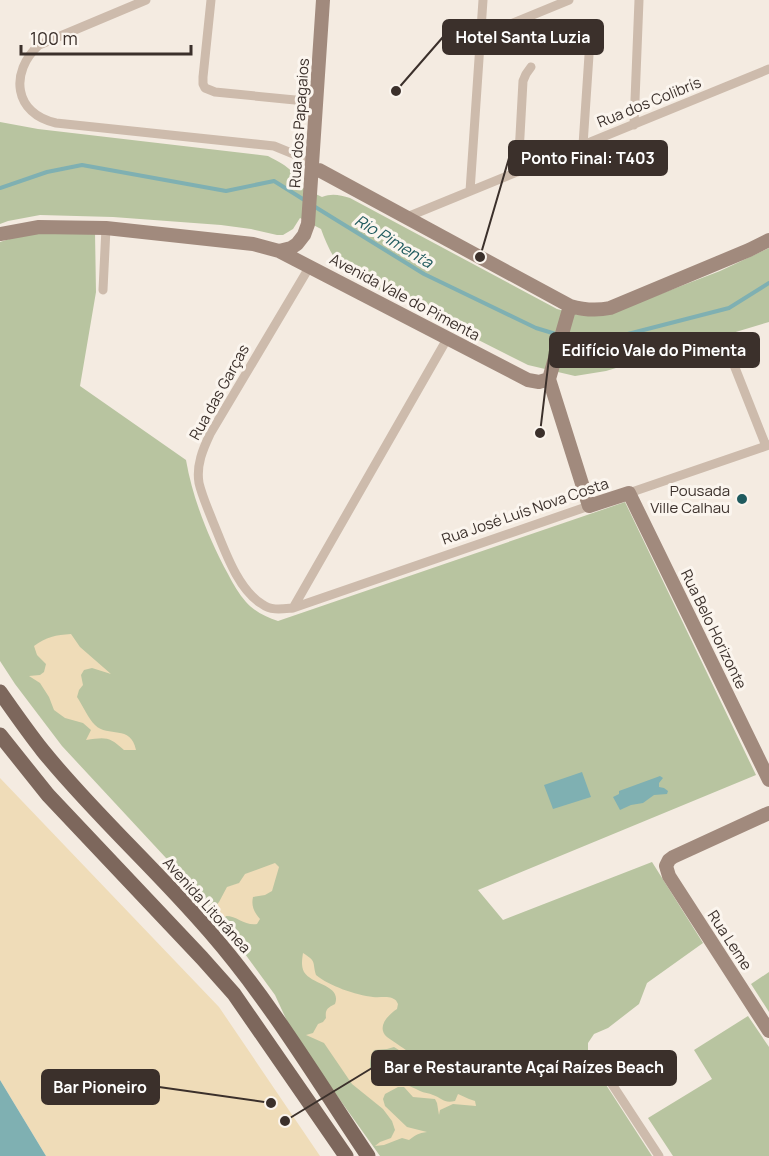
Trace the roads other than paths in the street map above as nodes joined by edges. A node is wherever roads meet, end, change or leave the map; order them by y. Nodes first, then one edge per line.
1 (146, 0) edge
2 (212, 0) edge
3 (323, 0) edge
4 (483, 0) edge
5 (569, 0) edge
6 (639, 0) edge
7 (501, 28) dead end
8 (589, 55) dead end
9 (531, 67) dead end
10 (769, 69) edge
11 (295, 100) dead end
12 (634, 125) junction
13 (583, 145) junction
14 (316, 168) junction
15 (518, 172) junction
16 (470, 191) junction
17 (406, 217) junction
18 (106, 228) junction
19 (0, 234) edge
20 (769, 240) edge
21 (297, 244) junction
22 (279, 251) junction
23 (310, 266) junction
24 (103, 290) dead end
25 (568, 313) junction
26 (447, 339) junction
27 (730, 356) dead end
28 (549, 379) junction
29 (768, 446) edge
30 (628, 493) junction
31 (589, 506) junction
32 (293, 608) junction
33 (0, 692) edge
34 (0, 735) edge
35 (769, 780) edge
36 (769, 813) edge
37 (202, 958) junction
38 (247, 978) junction
39 (253, 1020) junction
40 (769, 1031) edge
41 (293, 1043) junction
42 (606, 1076) dead end
43 (346, 1156) edge
44 (368, 1156) edge
45 (659, 1156) edge

1 - 14 street
2 - 11 street
3 - 14 street, Rua dos Papagaios
4 - 16 street
5 - 7 street
6 - 12 street
8 - 13 street
9 - 15 street
10 - 12 street, Rua dos Colibrís
12 - 13 street, Rua dos Colibrís
13 - 15 street, Rua dos Colibrís
14 - 17 street
14 - 21 street, Rua dos Papagaios
15 - 16 street, Rua dos Colibrís
16 - 17 street, Rua dos Colibrís
17 - 25 street
18 - 19 street
18 - 22 street
18 - 24 street
20 - 25 street
21 - 22 street
21 - 23 street, Avenida Vale do Pimenta
22 - 23 street
23 - 26 street, Avenida Vale do Pimenta
23 - 32 street, Rua das Garças
25 - 28 street
26 - 28 street, Avenida Vale do Pimenta
26 - 32 street
27 - 29 street
28 - 31 street
29 - 30 street, Rua José Luís Nova Costa
30 - 31 street, Rua José Luís Nova Costa
30 - 35 street, Rua Belo Horizonte
31 - 32 street, Rua José Luís Nova Costa
33 - 38 main road, Avenida Litorânea
34 - 37 main road
36 - 40 street, Rua Leme
37 - 38 main road
37 - 39 main road
38 - 41 main road, Avenida Litorânea
39 - 41 main road
39 - 43 main road
41 - 44 main road, Avenida Litorânea
42 - 45 street

